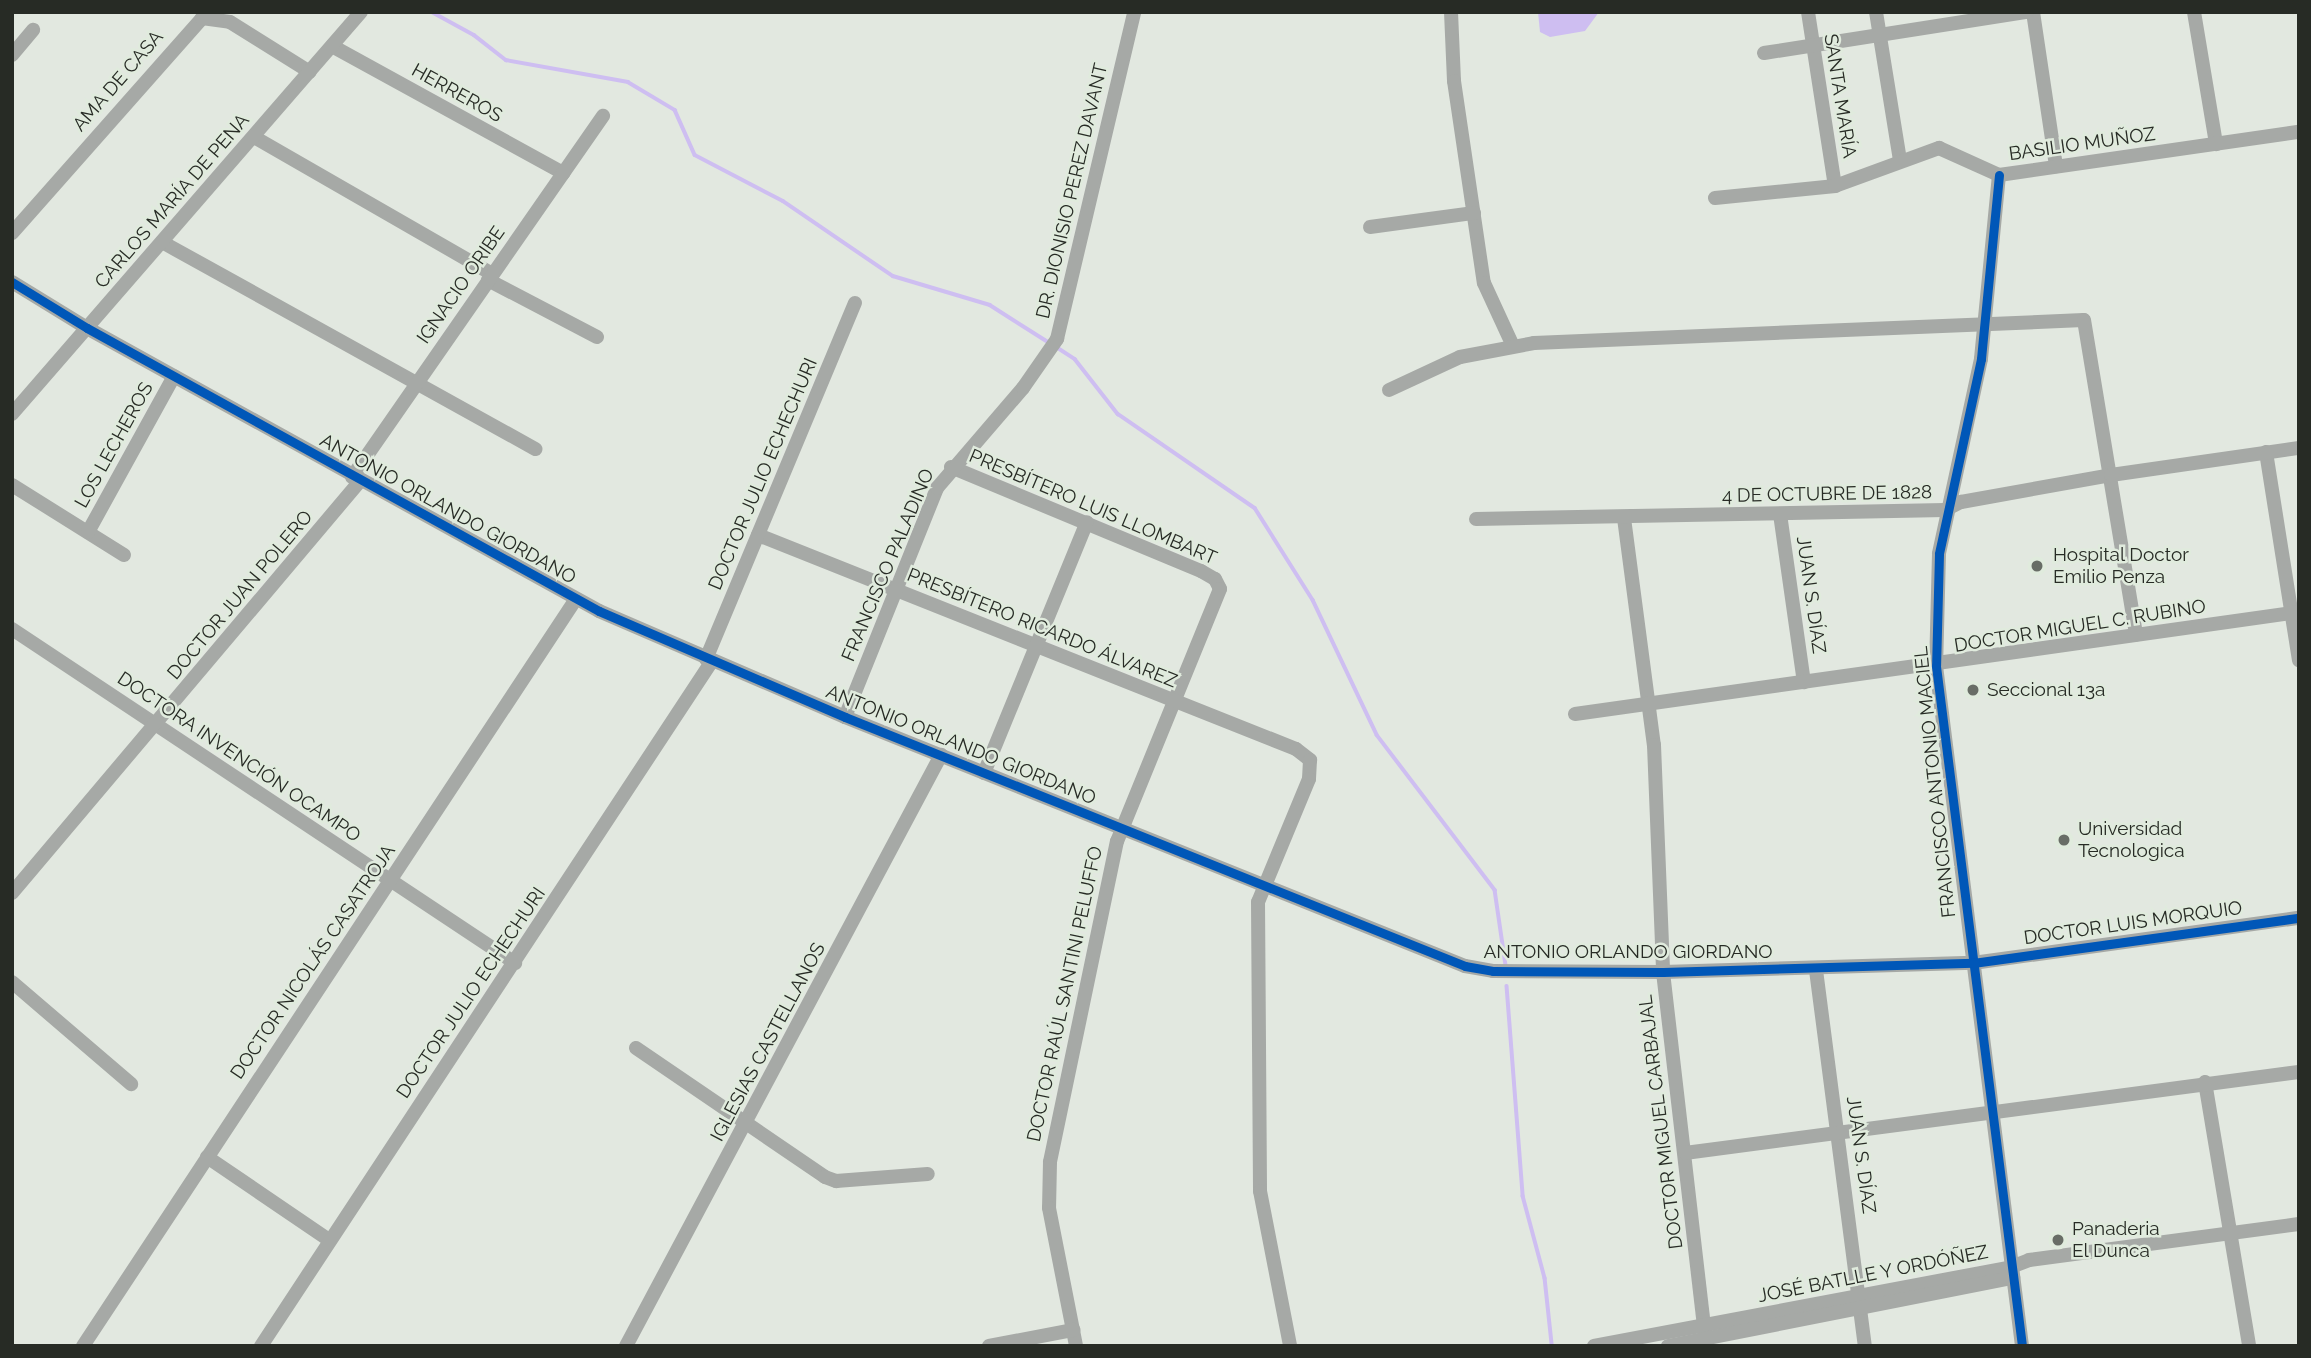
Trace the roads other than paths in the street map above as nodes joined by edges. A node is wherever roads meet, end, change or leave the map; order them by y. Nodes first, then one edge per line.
1 (361, 12) edge
2 (1134, 12) edge
3 (1451, 12) edge
4 (1808, 12) edge
5 (1876, 12) edge
6 (2027, 12) edge
7 (2033, 12) edge
8 (2194, 12) edge
9 (33, 30) dead end
10 (1880, 36) junction
11 (332, 46) junction
12 (1813, 46) junction
13 (1764, 53) dead end
14 (12, 55) edge
15 (310, 72) junction
16 (603, 116) dead end
17 (2299, 132) edge
18 (254, 137) junction
19 (2216, 144) junction
20 (1900, 160) junction
21 (2056, 166) junction
22 (563, 173) junction
23 (1999, 175) junction
24 (1835, 186) junction
25 (1715, 198) dead end
26 (1474, 213) junction
27 (1370, 227) dead end
28 (12, 233) edge
29 (162, 242) junction
30 (490, 277) junction
31 (12, 282) edge
32 (855, 303) dead end
33 (1984, 325) junction
34 (87, 328) junction
35 (597, 337) dead end
36 (1513, 346) junction
37 (174, 376) junction
38 (415, 384) junction
39 (1389, 390) dead end
40 (12, 414) edge
41 (2299, 448) edge
42 (536, 449) dead end
43 (2266, 453) junction
44 (951, 467) junction
45 (2112, 475) junction
46 (356, 479) junction
47 (12, 485) edge
48 (1945, 510) junction
49 (1780, 514) junction
50 (1624, 518) junction
51 (1476, 519) dead end
52 (1087, 522) junction
53 (88, 532) junction
54 (758, 535) junction
55 (124, 555) dead end
56 (1218, 583) joint
57 (899, 590) junction
58 (576, 599) junction
59 (2295, 613) edge
60 (12, 629) edge
61 (2136, 635) junction
62 (1035, 646) junction
63 (709, 660) junction
64 (2299, 660) edge
65 (1936, 666) junction
66 (1804, 682) junction
67 (1647, 703) junction
68 (1174, 704) junction
69 (1575, 714) dead end
70 (845, 717) junction
71 (156, 725) junction
72 (942, 755) junction
73 (984, 773) junction
74 (1121, 829) junction
75 (390, 880) junction
76 (1263, 887) junction
77 (12, 893) edge
78 (2299, 918) edge
79 (515, 963) junction
80 (1973, 963) junction
81 (1816, 970) junction
82 (1663, 972) junction
83 (12, 982) edge
84 (636, 1048) dead end
85 (2299, 1072) edge
86 (2205, 1082) junction
87 (131, 1084) dead end
88 (1993, 1111) junction
89 (746, 1125) junction
90 (1839, 1133) junction
91 (1685, 1153) junction
92 (207, 1157) junction
93 (928, 1174) dead end
94 (2299, 1224) edge
95 (2229, 1233) junction
96 (329, 1240) junction
97 (2012, 1273) junction
98 (1860, 1296) junction
99 (1073, 1330) junction
100 (1704, 1337) edge
101 (83, 1346) edge
102 (261, 1346) edge
103 (626, 1346) edge
104 (989, 1346) edge
105 (1076, 1346) edge
106 (1290, 1346) edge
107 (1594, 1346) edge
108 (1668, 1346) edge
109 (1865, 1346) edge
110 (2022, 1346) edge
111 (2249, 1346) edge

1 - 11 street, CARLOS MARÍA DE PENA
2 - 44 street, DR. DIONISIO PEREZ DAVANT
3 - 26 street
4 - 12 street, SANTA MARÍA
5 - 10 street
6 - 10 street
7 - 21 street
8 - 19 street
9 - 14 street
10 - 12 street
10 - 20 street
11 - 15 street, CARLOS MARÍA DE PENA
11 - 22 street, HERREROS
12 - 13 street
12 - 24 street, SANTA MARÍA
15 - 18 street, CARLOS MARÍA DE PENA
15 - 28 street, AMA DE CASA
16 - 22 street, IGNACIO ORIBE
17 - 19 street, BASILIO MUÑOZ
18 - 29 street, CARLOS MARÍA DE PENA
18 - 30 street
19 - 21 street, BASILIO MUÑOZ
20 - 23 street, BASILIO MUÑOZ
20 - 24 street, BASILIO MUÑOZ
21 - 23 street, BASILIO MUÑOZ
22 - 30 street, IGNACIO ORIBE
23 - 33 street, FRANCISCO ANTONIO MACIEL
24 - 25 street, BASILIO MUÑOZ
26 - 27 street
26 - 36 street
29 - 34 street, CARLOS MARÍA DE PENA
29 - 38 street
30 - 35 street
30 - 38 street, IGNACIO ORIBE
31 - 34 street, ANTONIO ORLANDO GIORDANO
32 - 54 street, DOCTOR JULIO ECHECHURI
33 - 36 street
33 - 45 street
33 - 48 street, FRANCISCO ANTONIO MACIEL
34 - 37 street, ANTONIO ORLANDO GIORDANO
34 - 40 street, CARLOS MARÍA DE PENA
36 - 39 street
37 - 46 street, ANTONIO ORLANDO GIORDANO
37 - 53 street, LOS LECHEROS
38 - 42 street
38 - 46 street, IGNACIO ORIBE
41 - 43 street, 4 DE OCTUBRE DE 1828
43 - 45 street, 4 DE OCTUBRE DE 1828
43 - 59 street
44 - 52 street, PRESBÍTERO LUIS LLOMBART
44 - 57 street, FRANCISCO PALADINO
45 - 48 street, 4 DE OCTUBRE DE 1828
45 - 61 street
46 - 58 street, ANTONIO ORLANDO GIORDANO
46 - 71 street, DOCTOR JUAN POLERO
47 - 53 street
48 - 49 street, 4 DE OCTUBRE DE 1828
48 - 65 street, FRANCISCO ANTONIO MACIEL
49 - 50 street, 4 DE OCTUBRE DE 1828
49 - 66 street, JUAN S. DÍAZ
50 - 51 street, 4 DE OCTUBRE DE 1828
50 - 67 street, DOCTOR MIGUEL CARBAJAL
52 - 56 street, PRESBÍTERO LUIS LLOMBART
52 - 62 street
53 - 55 street
54 - 57 street, PRESBÍTERO RICARDO ÁLVAREZ
54 - 63 street, DOCTOR JULIO ECHECHURI
56 - 68 street, DOCTOR RAÚL SANTINI PELUFFO
57 - 62 street, PRESBÍTERO RICARDO ÁLVAREZ
57 - 70 street, FRANCISCO PALADINO
58 - 63 street, ANTONIO ORLANDO GIORDANO
58 - 75 street, DOCTOR NICOLÁS CASATROJA
59 - 61 street, DOCTOR MIGUEL C. RUBINO
59 - 64 street
60 - 71 street, DOCTORA INVENCIÓN OCAMPO
61 - 65 street, DOCTOR MIGUEL C. RUBINO
62 - 68 street, PRESBÍTERO RICARDO ÁLVAREZ
62 - 73 street
63 - 70 street, ANTONIO ORLANDO GIORDANO
63 - 79 street, DOCTOR JULIO ECHECHURI
65 - 66 street, DOCTOR MIGUEL C. RUBINO
65 - 80 street, FRANCISCO ANTONIO MACIEL
66 - 67 street, DOCTOR MIGUEL C. RUBINO
67 - 69 street, DOCTOR MIGUEL C. RUBINO
67 - 82 street, DOCTOR MIGUEL CARBAJAL
68 - 74 street, DOCTOR RAÚL SANTINI PELUFFO
68 - 76 street, PRESBÍTERO RICARDO ÁLVAREZ
70 - 72 street, ANTONIO ORLANDO GIORDANO
71 - 75 street, DOCTORA INVENCIÓN OCAMPO
71 - 77 street, DOCTOR JUAN POLERO
72 - 73 street, ANTONIO ORLANDO GIORDANO
72 - 89 street, IGLESIAS CASTELLANOS
73 - 74 street, ANTONIO ORLANDO GIORDANO
74 - 76 street, ANTONIO ORLANDO GIORDANO
74 - 99 street, DOCTOR RAÚL SANTINI PELUFFO
75 - 79 street, DOCTORA INVENCIÓN OCAMPO
75 - 92 street, DOCTOR NICOLÁS CASATROJA
76 - 82 street, ANTONIO ORLANDO GIORDANO
76 - 106 street
78 - 80 street, DOCTOR LUIS MORQUIO
79 - 96 street, DOCTOR JULIO ECHECHURI
80 - 81 street, ANTONIO ORLANDO GIORDANO
80 - 88 street, FRANCISCO ANTONIO MACIEL
81 - 82 street, ANTONIO ORLANDO GIORDANO
81 - 90 street, JUAN S. DÍAZ
82 - 91 street, DOCTOR MIGUEL CARBAJAL
83 - 87 street
84 - 89 street
85 - 86 street
86 - 88 street
86 - 95 street
88 - 90 street
88 - 97 street, FRANCISCO ANTONIO MACIEL
89 - 93 street
89 - 103 street, IGLESIAS CASTELLANOS
90 - 91 street
90 - 98 street, JUAN S. DÍAZ
91 - 100 street, DOCTOR MIGUEL CARBAJAL
92 - 96 street
92 - 101 street, DOCTOR NICOLÁS CASATROJA
94 - 95 street, JOSÉ BATLLE Y ORDÓÑEZ
95 - 97 street, JOSÉ BATLLE Y ORDÓÑEZ
95 - 111 street
96 - 102 street, DOCTOR JULIO ECHECHURI
97 - 98 street, JOSÉ BATLLE Y ORDÓÑEZ
97 - 100 street, JOSÉ BATLLE Y ORDÓÑEZ
97 - 110 street, FRANCISCO ANTONIO MACIEL
98 - 100 street, JOSÉ BATLLE Y ORDÓÑEZ
98 - 109 street, JUAN S. DÍAZ
99 - 104 street
99 - 105 street, DOCTOR RAÚL SANTINI PELUFFO
100 - 107 street
100 - 108 street

